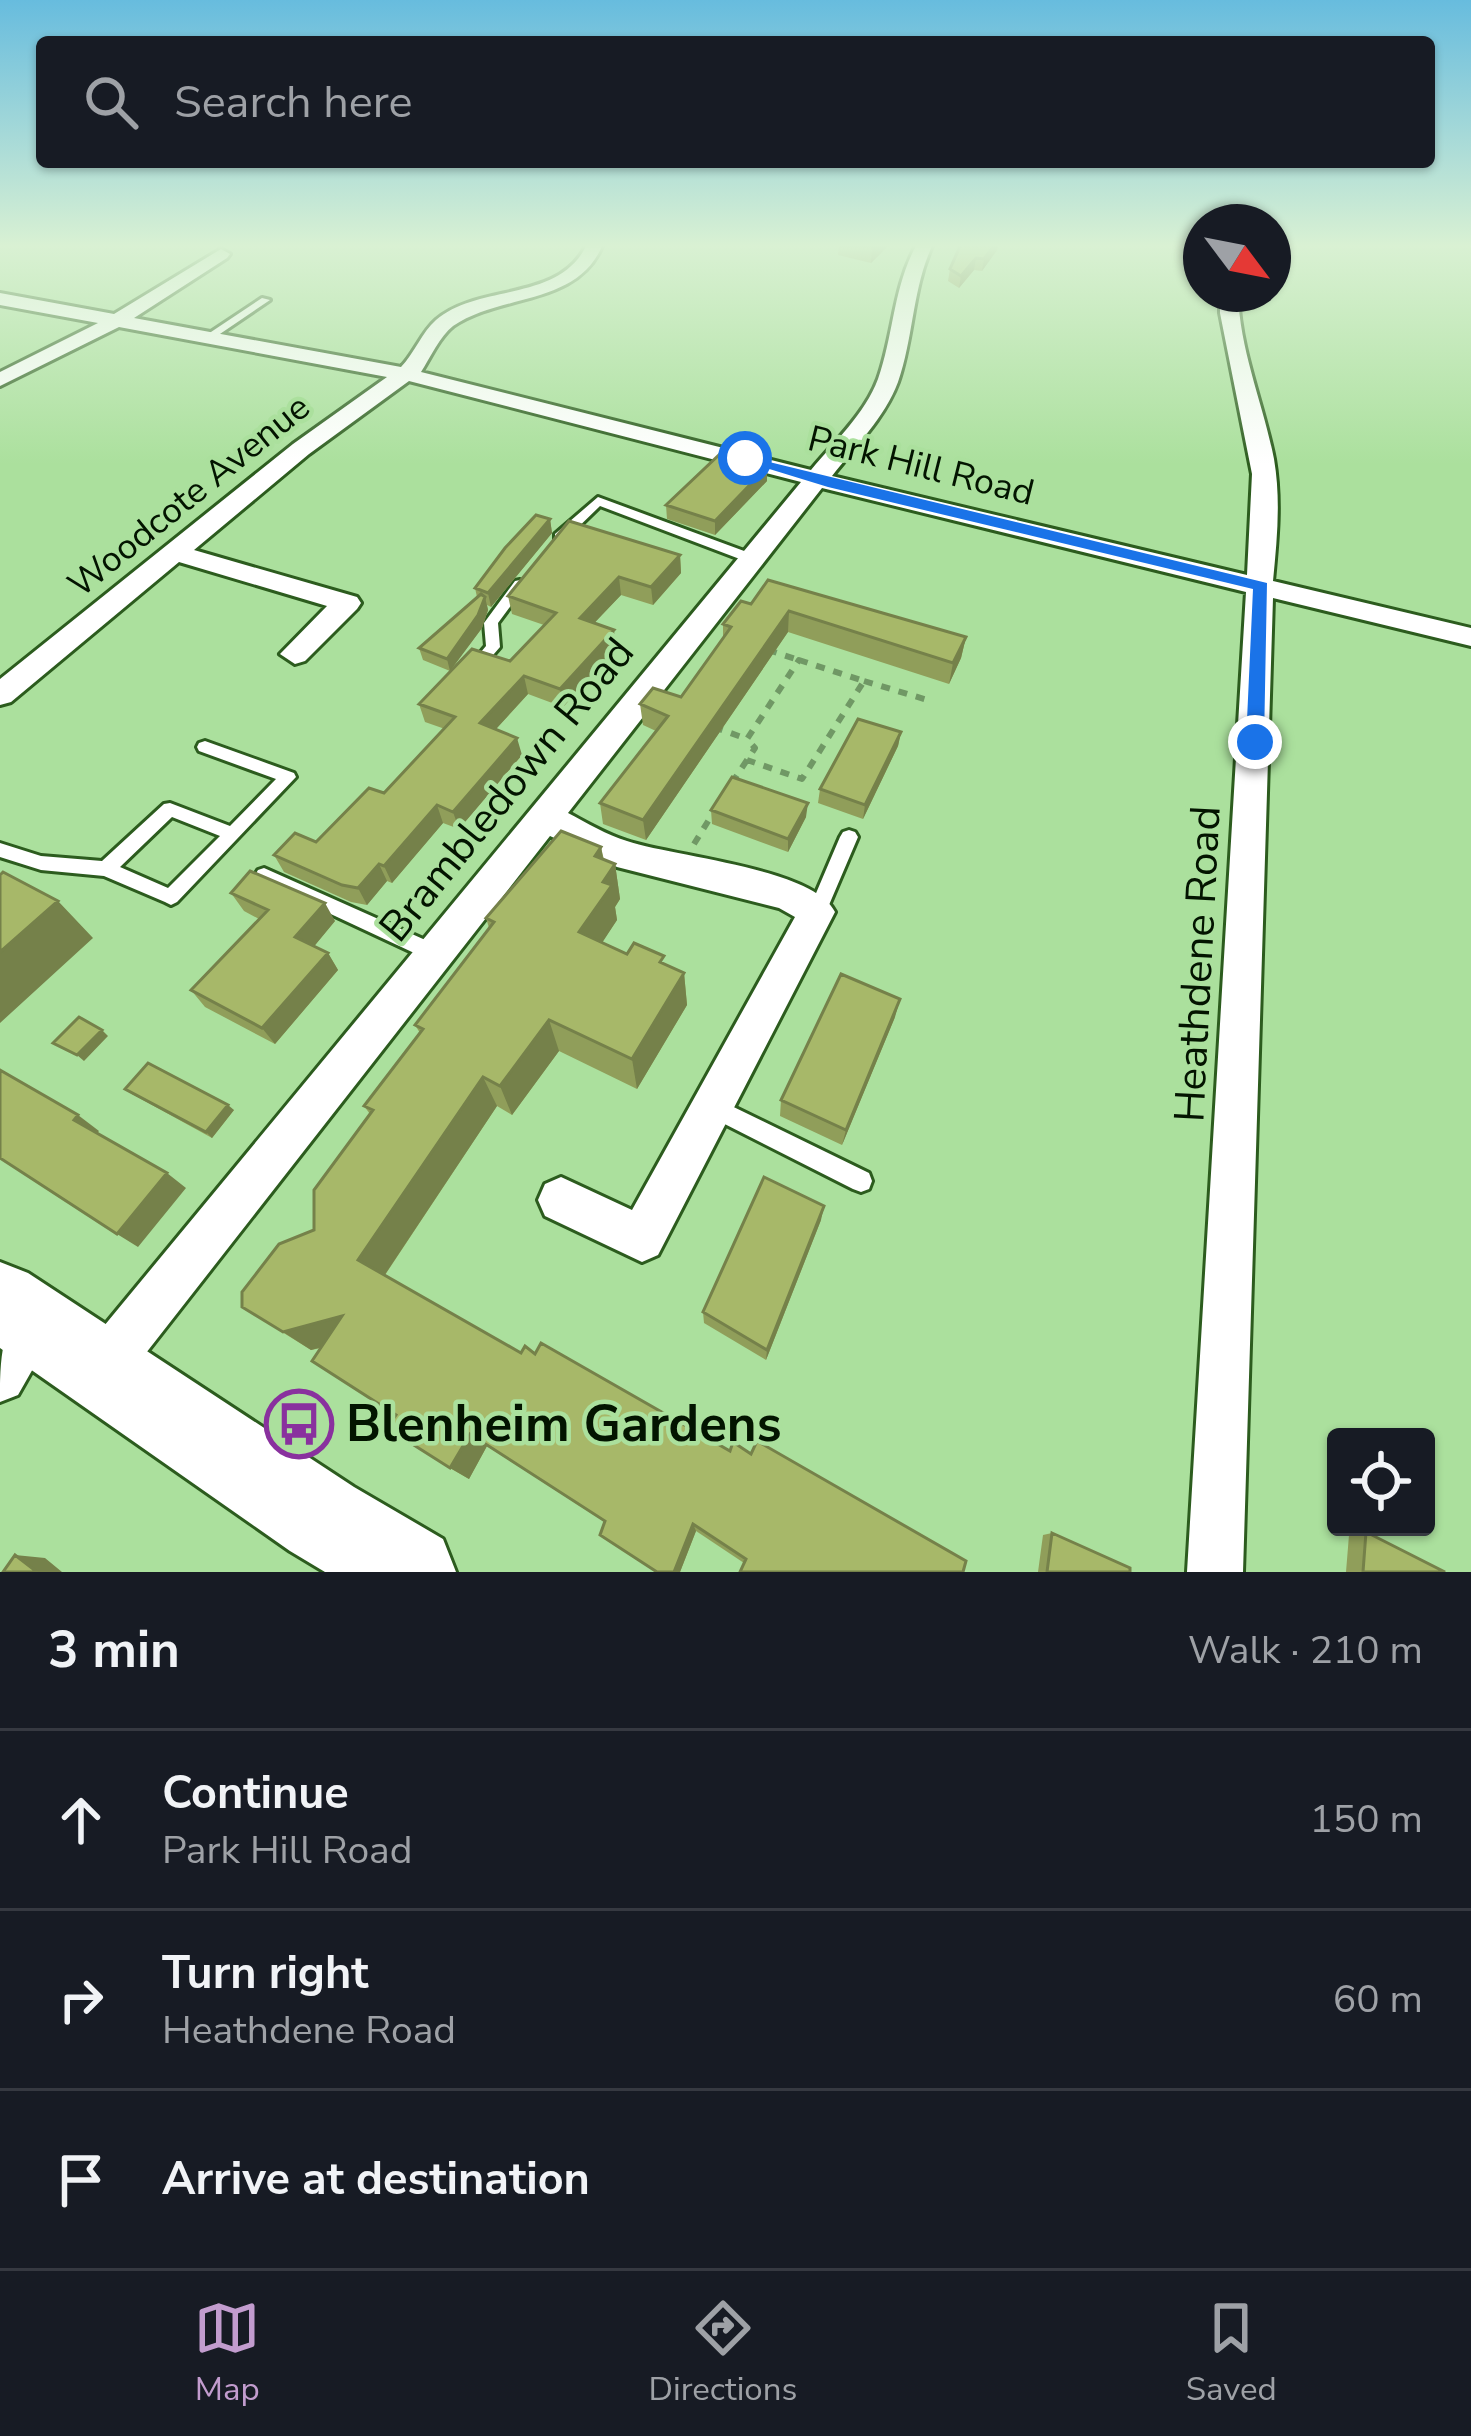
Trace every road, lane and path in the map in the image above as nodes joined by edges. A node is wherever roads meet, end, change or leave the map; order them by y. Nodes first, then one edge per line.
1 (103, 317) edge
2 (124, 317) edge
3 (239, 317) edge
4 (457, 317) edge
5 (902, 317) edge
6 (1230, 317) edge
7 (120, 320) junction
8 (211, 336) junction
9 (405, 374) junction
10 (0, 380) edge
11 (816, 478) junction
12 (176, 553) junction
13 (544, 556) edge
14 (750, 558) junction
15 (530, 573) edge
16 (1261, 586) junction
17 (1471, 637) edge
18 (766, 650) edge
19 (295, 654) dead end
20 (482, 659) edge
21 (799, 660) junction
22 (864, 680) junction
23 (0, 695) edge
24 (637, 701) junction
25 (931, 701) dead end
26 (747, 739) junction
27 (205, 747) dead end
28 (747, 760) junction
29 (542, 817) junction
30 (233, 833) junction
31 (849, 837) dead end
32 (0, 850) edge
33 (679, 868) junction
34 (106, 869) junction
35 (263, 875) edge
36 (817, 912) junction
37 (434, 953) junction
38 (712, 1107) junction
39 (861, 1181) dead end
40 (561, 1199) dead end
41 (34, 1342) edge
42 (410, 1572) edge
43 (1215, 1572) edge

1 - 7 street, Park Hill Road
2 - 7 street
3 - 8 lane
4 - 9 street, Woodcote Avenue
5 - 11 street, Brambledown Road
6 - 16 street, Heathdene Road
7 - 8 street, Park Hill Road
7 - 10 street
8 - 9 street, Park Hill Road
9 - 11 street, Park Hill Road
9 - 12 street, Woodcote Avenue
11 - 14 street, Brambledown Road
11 - 16 street, Park Hill Road
12 - 19 street
12 - 23 street, Woodcote Avenue
13 - 14 lane
14 - 24 street, Brambledown Road
15 - 20 lane
16 - 17 street, Park Hill Road
16 - 43 street, Heathdene Road
18 - 21 path
21 - 22 path
21 - 26 path
22 - 25 path
22 - 28 path
24 - 26 path
24 - 29 street, Brambledown Road
26 - 28 path
27 - 30 lane
28 - 33 path
29 - 33 street
29 - 37 street, Brambledown Road
30 - 34 lane
30 - 34 lane
31 - 36 lane
32 - 34 lane
33 - 36 street
35 - 37 lane
36 - 38 street
37 - 41 street, Brambledown Road
38 - 39 lane
38 - 40 street
41 - 42 main road

